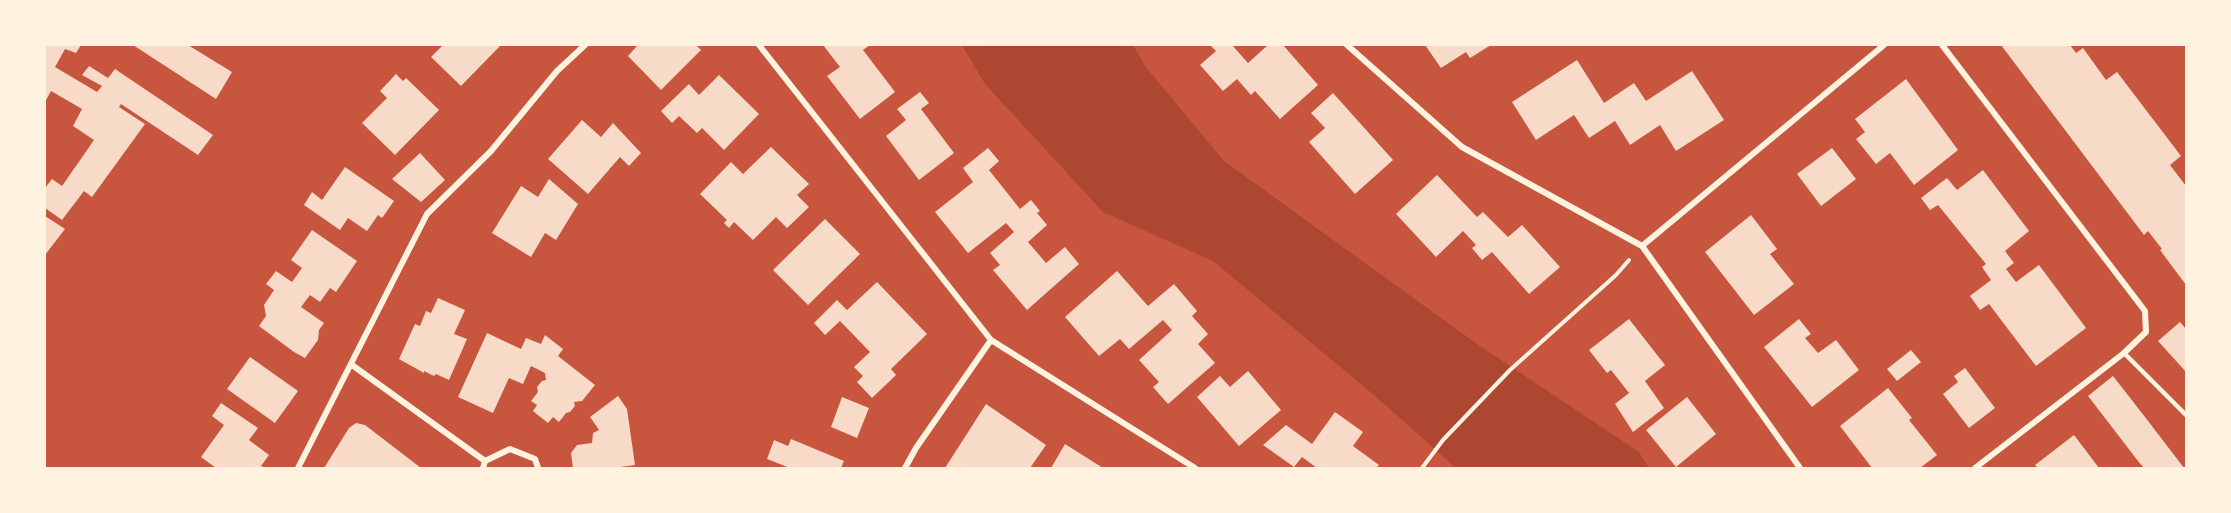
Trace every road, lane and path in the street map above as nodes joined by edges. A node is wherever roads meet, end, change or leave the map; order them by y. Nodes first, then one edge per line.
1 (585, 45) edge
2 (759, 45) edge
3 (1347, 45) edge
4 (1884, 45) edge
5 (1942, 45) edge
6 (1642, 246) junction
7 (991, 340) junction
8 (2124, 353) junction
9 (352, 365) junction
10 (2186, 415) edge
11 (486, 461) junction
12 (298, 468) edge
13 (483, 468) edge
14 (538, 468) edge
15 (905, 468) edge
16 (1195, 468) edge
17 (1422, 468) edge
18 (1800, 468) edge
19 (1975, 468) edge

1 - 9 street
2 - 7 street
3 - 6 street
4 - 6 street
5 - 8 street
6 - 17 path
6 - 18 street
7 - 15 street
7 - 16 street
8 - 10 lane
8 - 19 street
9 - 11 street
9 - 12 street
11 - 13 street
11 - 14 street

